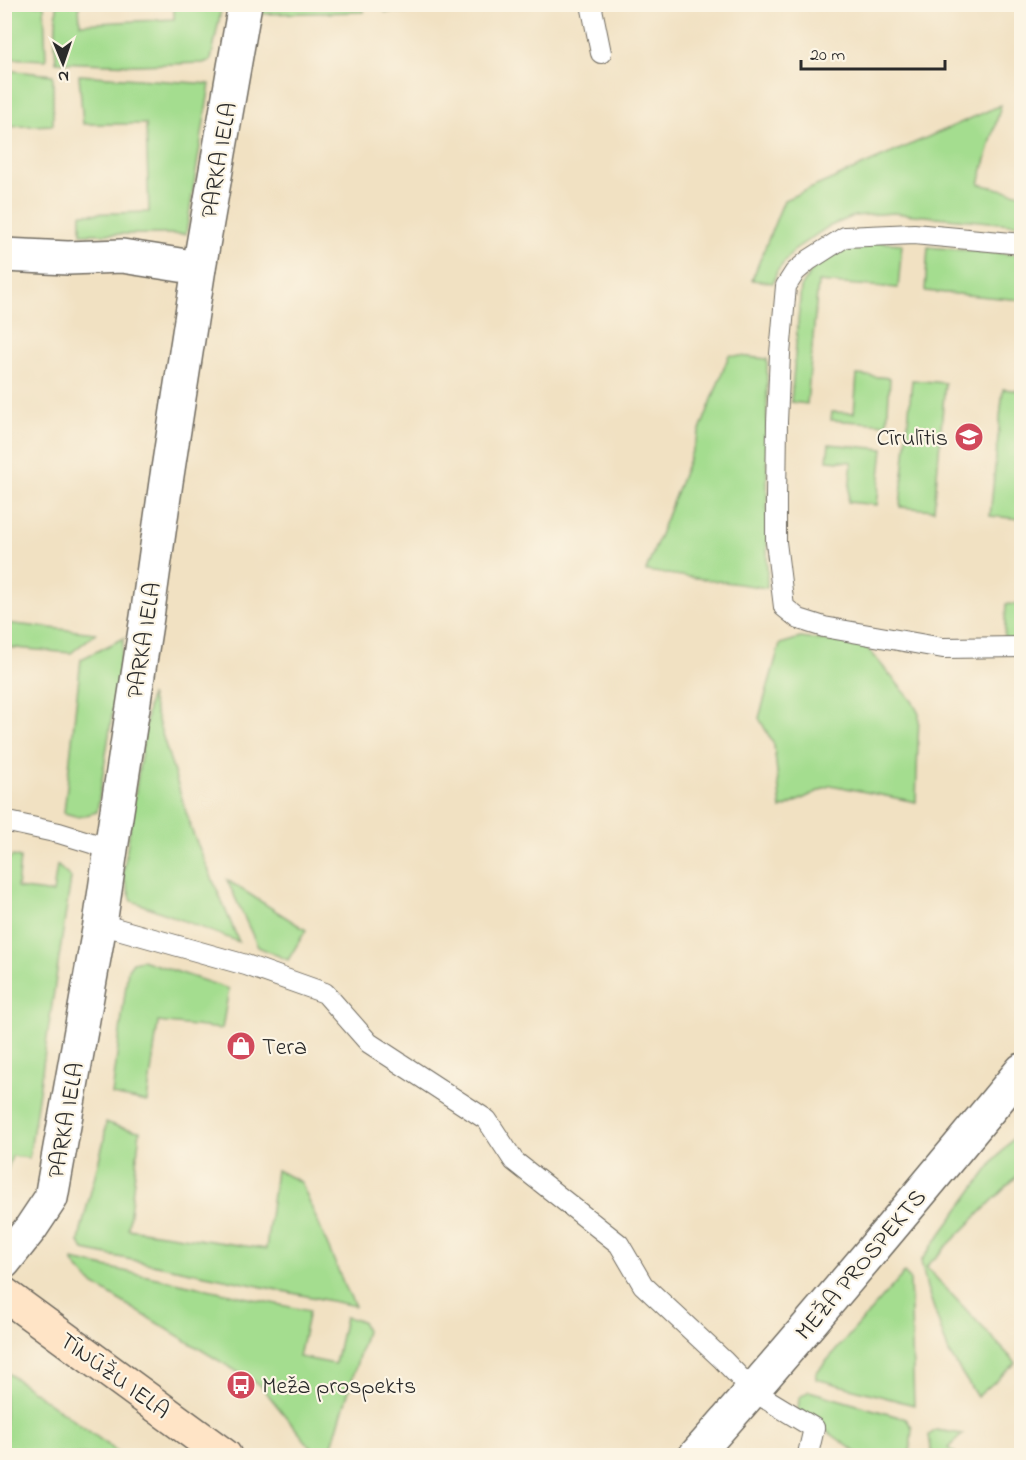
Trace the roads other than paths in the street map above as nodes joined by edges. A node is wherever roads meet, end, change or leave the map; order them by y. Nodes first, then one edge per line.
1 (245, 4) edge
2 (591, 4) edge
3 (601, 53) dead end
4 (1022, 244) edge
5 (4, 255) edge
6 (199, 268) junction
7 (1022, 647) edge
8 (4, 822) edge
9 (111, 849) junction
10 (100, 924) junction
11 (1022, 1070) edge
12 (4, 1262) edge
13 (4, 1294) edge
14 (753, 1391) junction
15 (808, 1454) edge
16 (225, 1455) edge
17 (695, 1455) edge

1 - 6 street, PARKA IELA
2 - 3 lane
4 - 7 lane
5 - 6 street
6 - 9 street, PARKA IELA
8 - 9 lane
9 - 10 street, PARKA IELA
10 - 12 street, PARKA IELA
10 - 14 lane
11 - 14 street, MEŽA PROSPEKTS
13 - 16 main road, TĪNŪŽU IELA
14 - 15 lane
14 - 17 street, MEŽA PROSPEKTS

